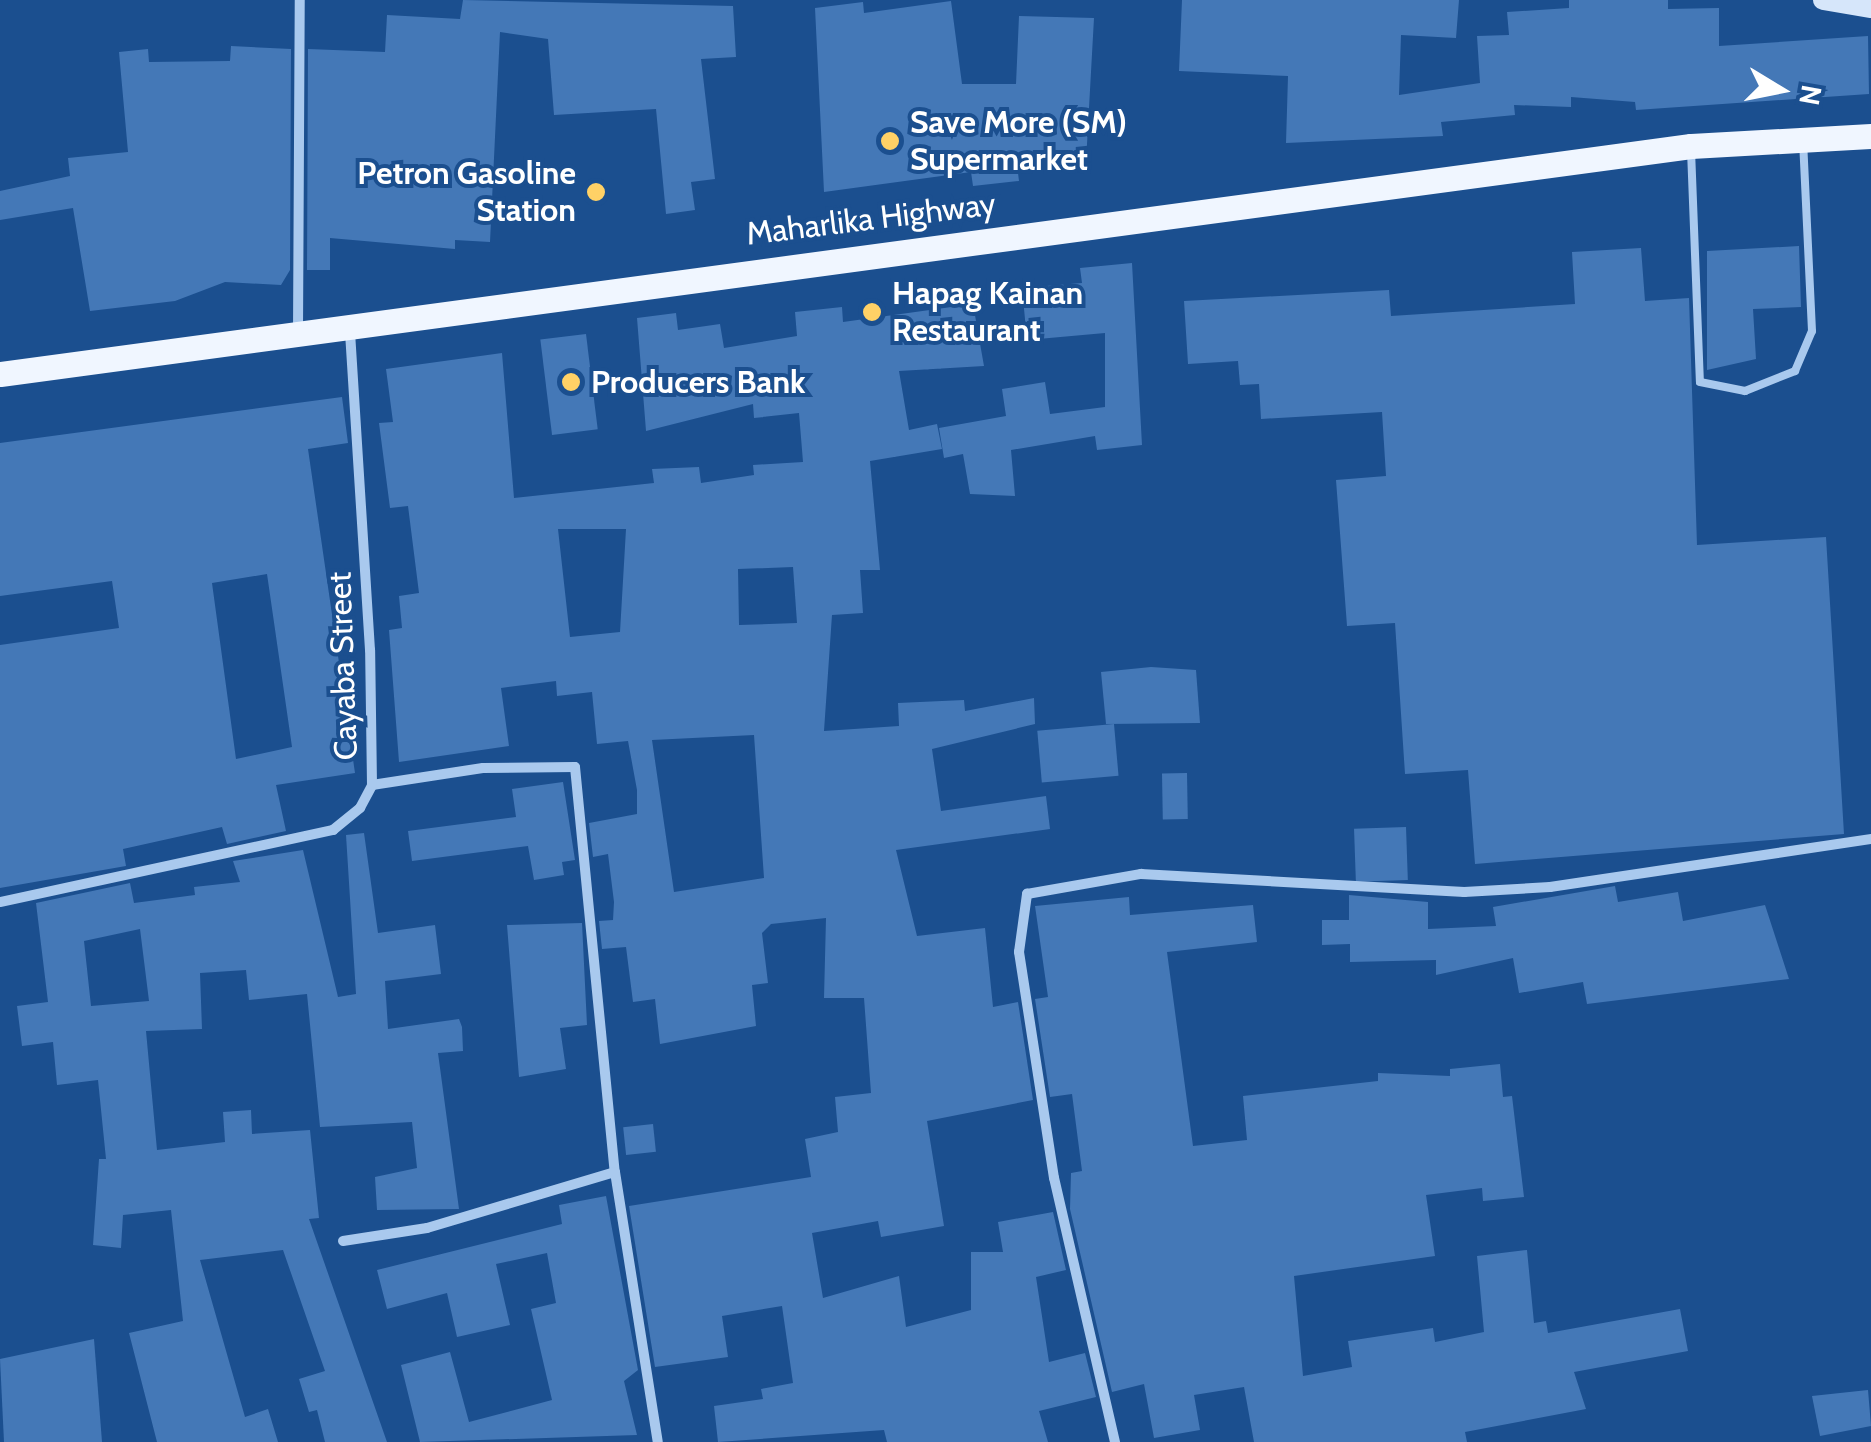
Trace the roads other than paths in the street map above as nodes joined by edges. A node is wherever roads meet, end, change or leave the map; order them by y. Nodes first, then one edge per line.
1 (300, 0) edge
2 (1824, 0) edge
3 (1871, 8) edge
4 (1871, 136) edge
5 (1803, 139) junction
6 (1691, 146) junction
7 (350, 324) junction
8 (298, 332) junction
9 (0, 374) edge
10 (372, 785) junction
11 (1871, 839) edge
12 (0, 902) edge
13 (615, 1172) junction
14 (343, 1241) dead end
15 (658, 1442) edge
16 (1114, 1442) edge

1 - 8 street
2 - 3 street
4 - 5 main road, Maharlika Highway
5 - 6 main road, Maharlika Highway
5 - 6 lane
6 - 7 main road, Maharlika Highway
7 - 8 main road, Maharlika Highway
7 - 10 street, Cayaba Street
8 - 9 main road, Maharlika Highway
10 - 12 street, Cayaba Street
10 - 13 street
11 - 16 street
13 - 14 street
13 - 15 street

